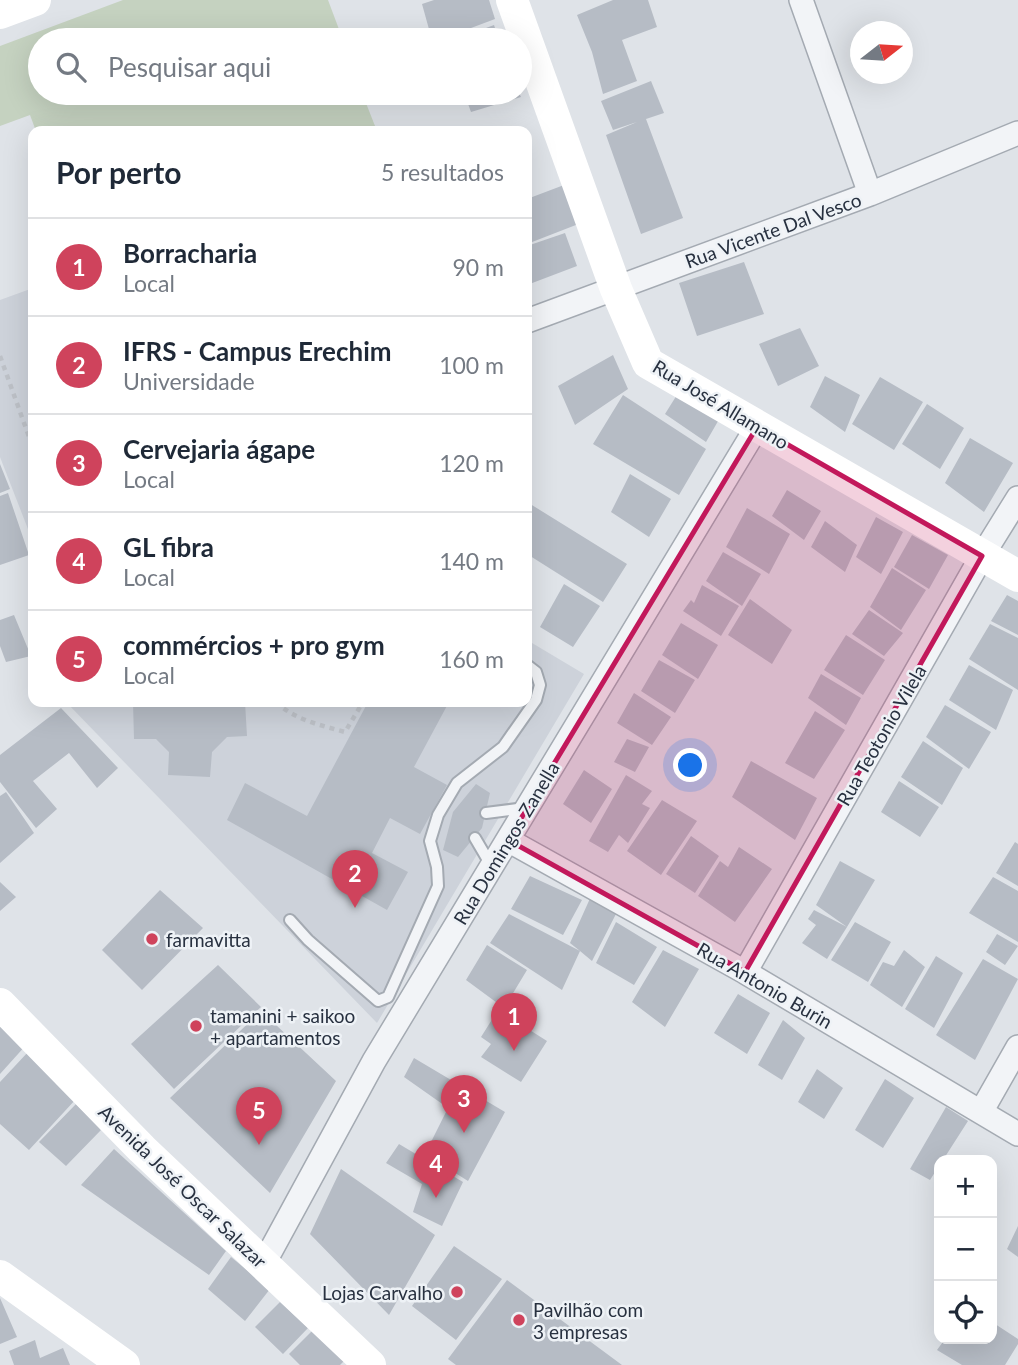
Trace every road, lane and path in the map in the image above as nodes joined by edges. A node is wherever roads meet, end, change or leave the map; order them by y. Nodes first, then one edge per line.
1 (35, 0) edge
2 (512, 0) edge
3 (802, 0) edge
4 (0, 13) edge
5 (522, 28) edge
6 (532, 56) edge
7 (1018, 133) edge
8 (870, 194) junction
9 (616, 289) junction
10 (532, 319) edge
11 (0, 356) edge
12 (757, 426) junction
13 (28, 434) edge
14 (1018, 498) edge
15 (982, 556) junction
16 (1018, 576) edge
17 (532, 669) edge
18 (532, 706) edge
19 (281, 707) edge
20 (360, 707) edge
21 (531, 707) edge
22 (448, 798) junction
23 (460, 803) dead end
24 (527, 808) junction
25 (486, 813) dead end
26 (438, 816) junction
27 (450, 822) dead end
28 (475, 838) dead end
29 (508, 840) junction
30 (492, 867) junction
31 (290, 920) dead end
32 (745, 972) junction
33 (0, 1004) edge
34 (1018, 1047) edge
35 (981, 1112) junction
36 (1018, 1134) edge
37 (263, 1265) junction
38 (0, 1276) edge
39 (124, 1365) edge
40 (370, 1365) edge

1 - 4 street
2 - 5 street, Rua José Allamano
3 - 8 street
6 - 9 street, Rua José Allamano
7 - 8 street, Rua Vicente Dal Vesco
8 - 9 street, Rua Vicente Dal Vesco
9 - 10 street, Rua Vicente Dal Vesco
9 - 12 street, Rua José Allamano
11 - 13 path
12 - 15 street, Rua José Allamano
12 - 24 street, Rua Domingos Zanella
14 - 15 street, Rua Teotonio Vilela
15 - 16 street, Rua José Allamano
15 - 32 street, Rua Teotonio Vilela
17 - 18 lane
19 - 20 path
21 - 22 lane
22 - 23 lane
22 - 26 lane
24 - 25 lane
24 - 29 street, Rua Domingos Zanella
26 - 27 lane
26 - 31 lane
28 - 30 lane
29 - 30 street, Rua Domingos Zanella
29 - 32 street, Rua Antonio Burin
30 - 37 street, Rua Domingos Zanella
32 - 35 street, Rua Antonio Burin
33 - 37 street, Avenida José Oscar Salazar
34 - 35 street
35 - 36 street, Rua Antonio Burin
37 - 40 street, Avenida José Oscar Salazar
38 - 39 street

